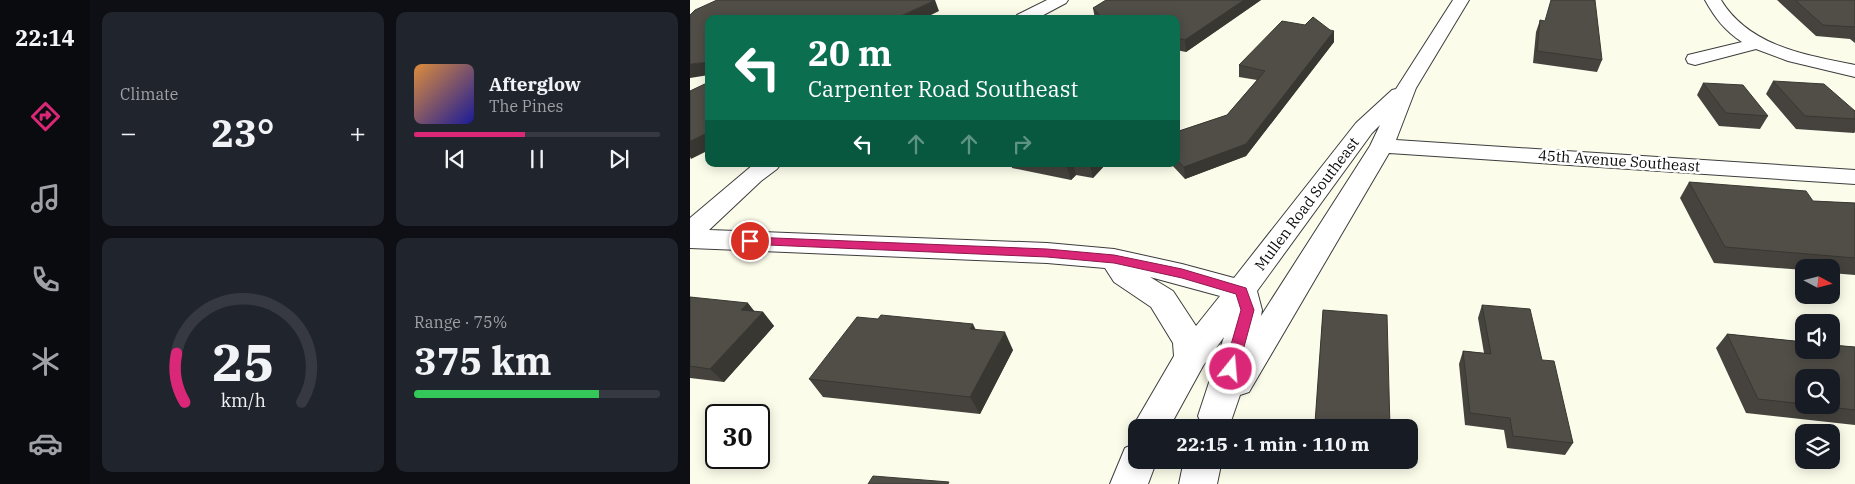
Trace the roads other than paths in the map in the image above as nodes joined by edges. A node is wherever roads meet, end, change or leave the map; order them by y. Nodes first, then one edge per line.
1 (1060, 0) edge
2 (1461, 0) edge
3 (1712, 0) edge
4 (1031, 15) edge
5 (1759, 43) junction
6 (1695, 59) dead end
7 (1855, 71) edge
8 (1406, 88) junction
9 (1382, 146) junction
10 (765, 167) edge
11 (1855, 177) edge
12 (690, 233) edge
13 (690, 239) edge
14 (1114, 259) junction
15 (1242, 291) junction
16 (1191, 357) junction
17 (1155, 419) edge
18 (1215, 419) edge
19 (1216, 419) edge
20 (1135, 469) edge
21 (1201, 469) edge
22 (1130, 484) edge
23 (1198, 484) edge

1 - 4 street
2 - 8 street, Mullen Road Southeast
3 - 5 street
5 - 6 street
5 - 7 street
8 - 9 street, Mullen Road Southeast
8 - 15 street, Mullen Road Southeast
9 - 11 street, 45th Avenue Southeast
9 - 19 street, Mullen Road Southeast
10 - 12 street
13 - 14 street
14 - 15 street
14 - 16 street
15 - 16 street, Mullen Road Southeast
15 - 18 street
16 - 17 street, Mullen Road Southeast
20 - 22 street
21 - 23 street

